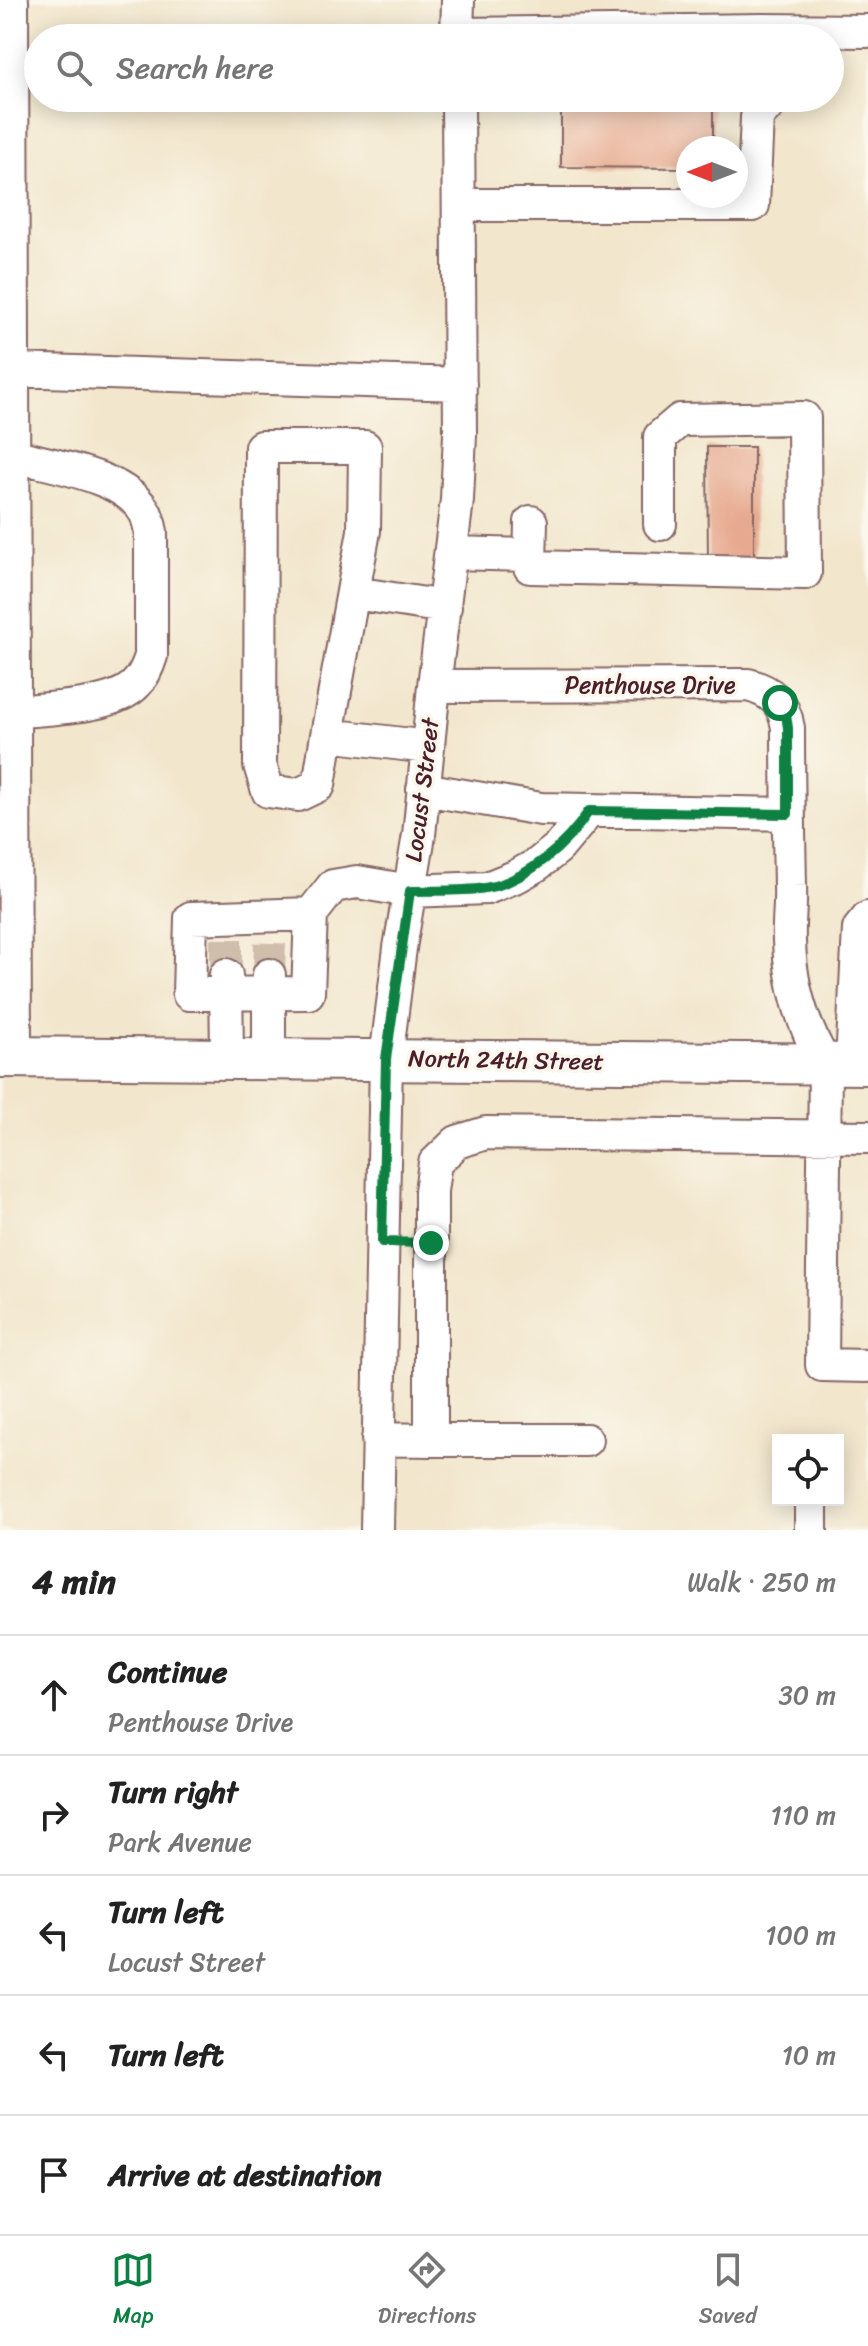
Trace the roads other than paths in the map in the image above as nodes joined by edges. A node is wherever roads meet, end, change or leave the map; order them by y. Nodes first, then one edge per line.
1 (12, 0) edge
2 (458, 0) edge
3 (457, 24) edge
4 (868, 31) edge
5 (844, 32) edge
6 (458, 112) edge
7 (762, 112) edge
8 (459, 205) junction
9 (13, 370) junction
10 (460, 384) junction
11 (13, 455) junction
12 (531, 522) dead end
13 (660, 524) dead end
14 (452, 553) junction
15 (530, 555) junction
16 (354, 593) junction
17 (445, 607) junction
18 (434, 686) junction
19 (14, 712) junction
20 (327, 735) junction
21 (428, 747) junction
22 (423, 789) junction
23 (589, 811) junction
24 (788, 814) junction
25 (410, 891) junction
26 (311, 914) junction
27 (868, 918) edge
28 (269, 984) junction
29 (226, 985) junction
30 (8, 1057) edge
31 (227, 1058) junction
32 (269, 1058) junction
33 (386, 1059) junction
34 (848, 1063) edge
35 (824, 1137) junction
36 (868, 1137) edge
37 (382, 1242) junction
38 (431, 1243) junction
39 (380, 1318) junction
40 (431, 1319) junction
41 (868, 1366) edge
42 (378, 1439) junction
43 (431, 1440) junction
44 (586, 1440) dead end
45 (811, 1506) edge
46 (377, 1530) edge
47 (811, 1530) edge

1 - 9 street
2 - 3 street
4 - 5 street
6 - 8 street, Locust Street
7 - 8 street
8 - 10 street, Locust Street
9 - 10 street
9 - 11 street
10 - 14 street, Locust Street
11 - 19 street
11 - 19 street
12 - 15 street
13 - 15 street
14 - 15 street
14 - 17 street, Locust Street
16 - 17 street
16 - 20 street
16 - 20 street
17 - 18 street, Locust Street
18 - 21 street, Locust Street
18 - 24 street, Penthouse Drive
19 - 30 street
20 - 21 street
21 - 22 street, Locust Street
22 - 23 street
22 - 25 street, Locust Street
23 - 24 street
23 - 25 street
24 - 34 street, Penthouse Drive
25 - 26 street
25 - 33 street, Locust Street
26 - 28 street
26 - 29 street
27 - 34 street
28 - 29 street
28 - 32 street
29 - 31 street
30 - 31 main road, North 24th Street
31 - 32 main road, North 24th Street
32 - 33 main road, North 24th Street
33 - 34 main road, North 24th Street
33 - 37 street, Locust Street
34 - 35 street
35 - 36 street
35 - 38 street
35 - 41 street
37 - 38 street
37 - 39 street, Locust Street
38 - 40 street
39 - 40 street
39 - 42 street, Locust Street
40 - 43 street
42 - 43 street
42 - 46 street, Locust Street
43 - 44 street
45 - 47 street

